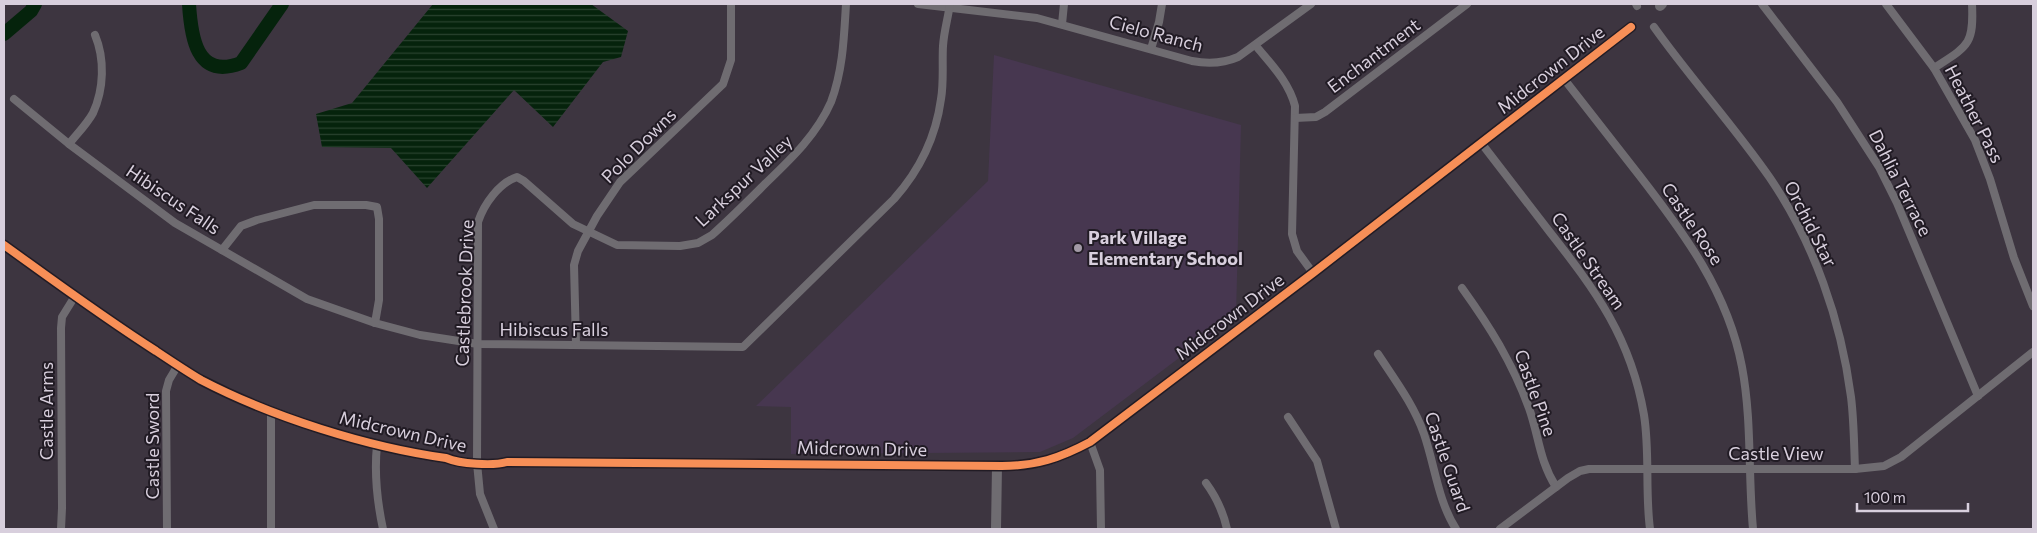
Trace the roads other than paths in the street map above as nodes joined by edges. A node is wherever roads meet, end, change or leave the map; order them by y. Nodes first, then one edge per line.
1 (731, 4) edge
2 (846, 4) edge
3 (918, 4) edge
4 (1064, 4) edge
5 (1162, 4) edge
6 (1311, 4) edge
7 (1467, 4) edge
8 (1762, 4) edge
9 (1886, 4) edge
10 (1972, 4) edge
11 (950, 5) edge
12 (1062, 24) junction
13 (1631, 27) dead end
14 (1654, 27) dead end
15 (95, 35) dead end
16 (1256, 46) junction
17 (1151, 49) junction
18 (1934, 68) junction
19 (1564, 79) junction
20 (14, 99) dead end
21 (1294, 118) junction
22 (69, 144) junction
23 (1482, 144) junction
24 (517, 177) joint
25 (588, 232) junction
26 (4, 245) edge
27 (222, 250) junction
28 (1313, 273) junction
29 (1462, 288) dead end
30 (75, 296) junction
31 (2033, 306) edge
32 (375, 323) junction
33 (478, 344) junction
34 (576, 344) junction
35 (2033, 352) edge
36 (1378, 354) dead end
37 (178, 365) junction
38 (1978, 396) junction
39 (271, 411) junction
40 (1288, 417) dead end
41 (1090, 442) junction
42 (377, 445) junction
43 (477, 460) junction
44 (997, 466) junction
45 (1648, 469) junction
46 (1855, 469) junction
47 (1750, 470) junction
48 (1206, 483) dead end
49 (1556, 486) junction
50 (61, 529) edge
51 (167, 529) edge
52 (271, 529) edge
53 (383, 529) edge
54 (494, 529) edge
55 (996, 529) edge
56 (1101, 529) edge
57 (1227, 529) edge
58 (1336, 529) edge
59 (1456, 529) edge
60 (1500, 529) edge
61 (1650, 529) edge
62 (1753, 529) edge

1 - 25 street, Polo Downs
2 - 25 street, Larkspur Valley
3 - 11 street, Cielo Ranch
4 - 12 street
5 - 17 street
6 - 16 street, Cielo Ranch
7 - 21 street, Enchantment
8 - 38 street, Dahlia Terrace
9 - 18 street, Heather Pass
10 - 18 street
11 - 12 street, Cielo Ranch
11 - 34 street, Hibiscus Falls
12 - 17 street, Cielo Ranch
13 - 19 street, Midcrown Drive
14 - 46 street, Orchid Star
15 - 22 street
16 - 17 street, Cielo Ranch
16 - 21 street
18 - 31 street, Heather Pass
19 - 23 street, Midcrown Drive
19 - 47 street, Castle Rose
20 - 22 street, Hibiscus Falls
21 - 28 street
22 - 27 street, Hibiscus Falls
23 - 28 street, Midcrown Drive
23 - 45 street, Castle Stream
24 - 25 street, Larkspur Valley
24 - 33 street, Castlebrook Drive
25 - 34 street, Polo Downs
26 - 30 street, Midcrown Drive
27 - 32 street, Hibiscus Falls
27 - 32 street
28 - 41 street, Midcrown Drive
29 - 49 street, Castle Pine
30 - 37 street, Midcrown Drive
30 - 50 street, Castle Arms
32 - 33 street, Hibiscus Falls
33 - 34 street, Hibiscus Falls
33 - 43 street, Castlebrook Drive
35 - 38 street, Castle View
36 - 59 street, Castle Guard
37 - 39 street, Midcrown Drive
37 - 51 street, Castle Sword
38 - 46 street, Castle View
39 - 42 street, Midcrown Drive
39 - 52 street
40 - 58 street
41 - 44 street, Midcrown Drive
41 - 56 street
42 - 43 street, Midcrown Drive
42 - 53 street
43 - 44 street, Midcrown Drive
43 - 54 street, Castlebrook Drive
44 - 55 street
45 - 47 street, Castle View
45 - 49 street, Castle View
45 - 61 street, Castle Stream
46 - 47 street, Castle View
47 - 62 street, Castle Rose
48 - 57 street
49 - 60 street, Castle View

